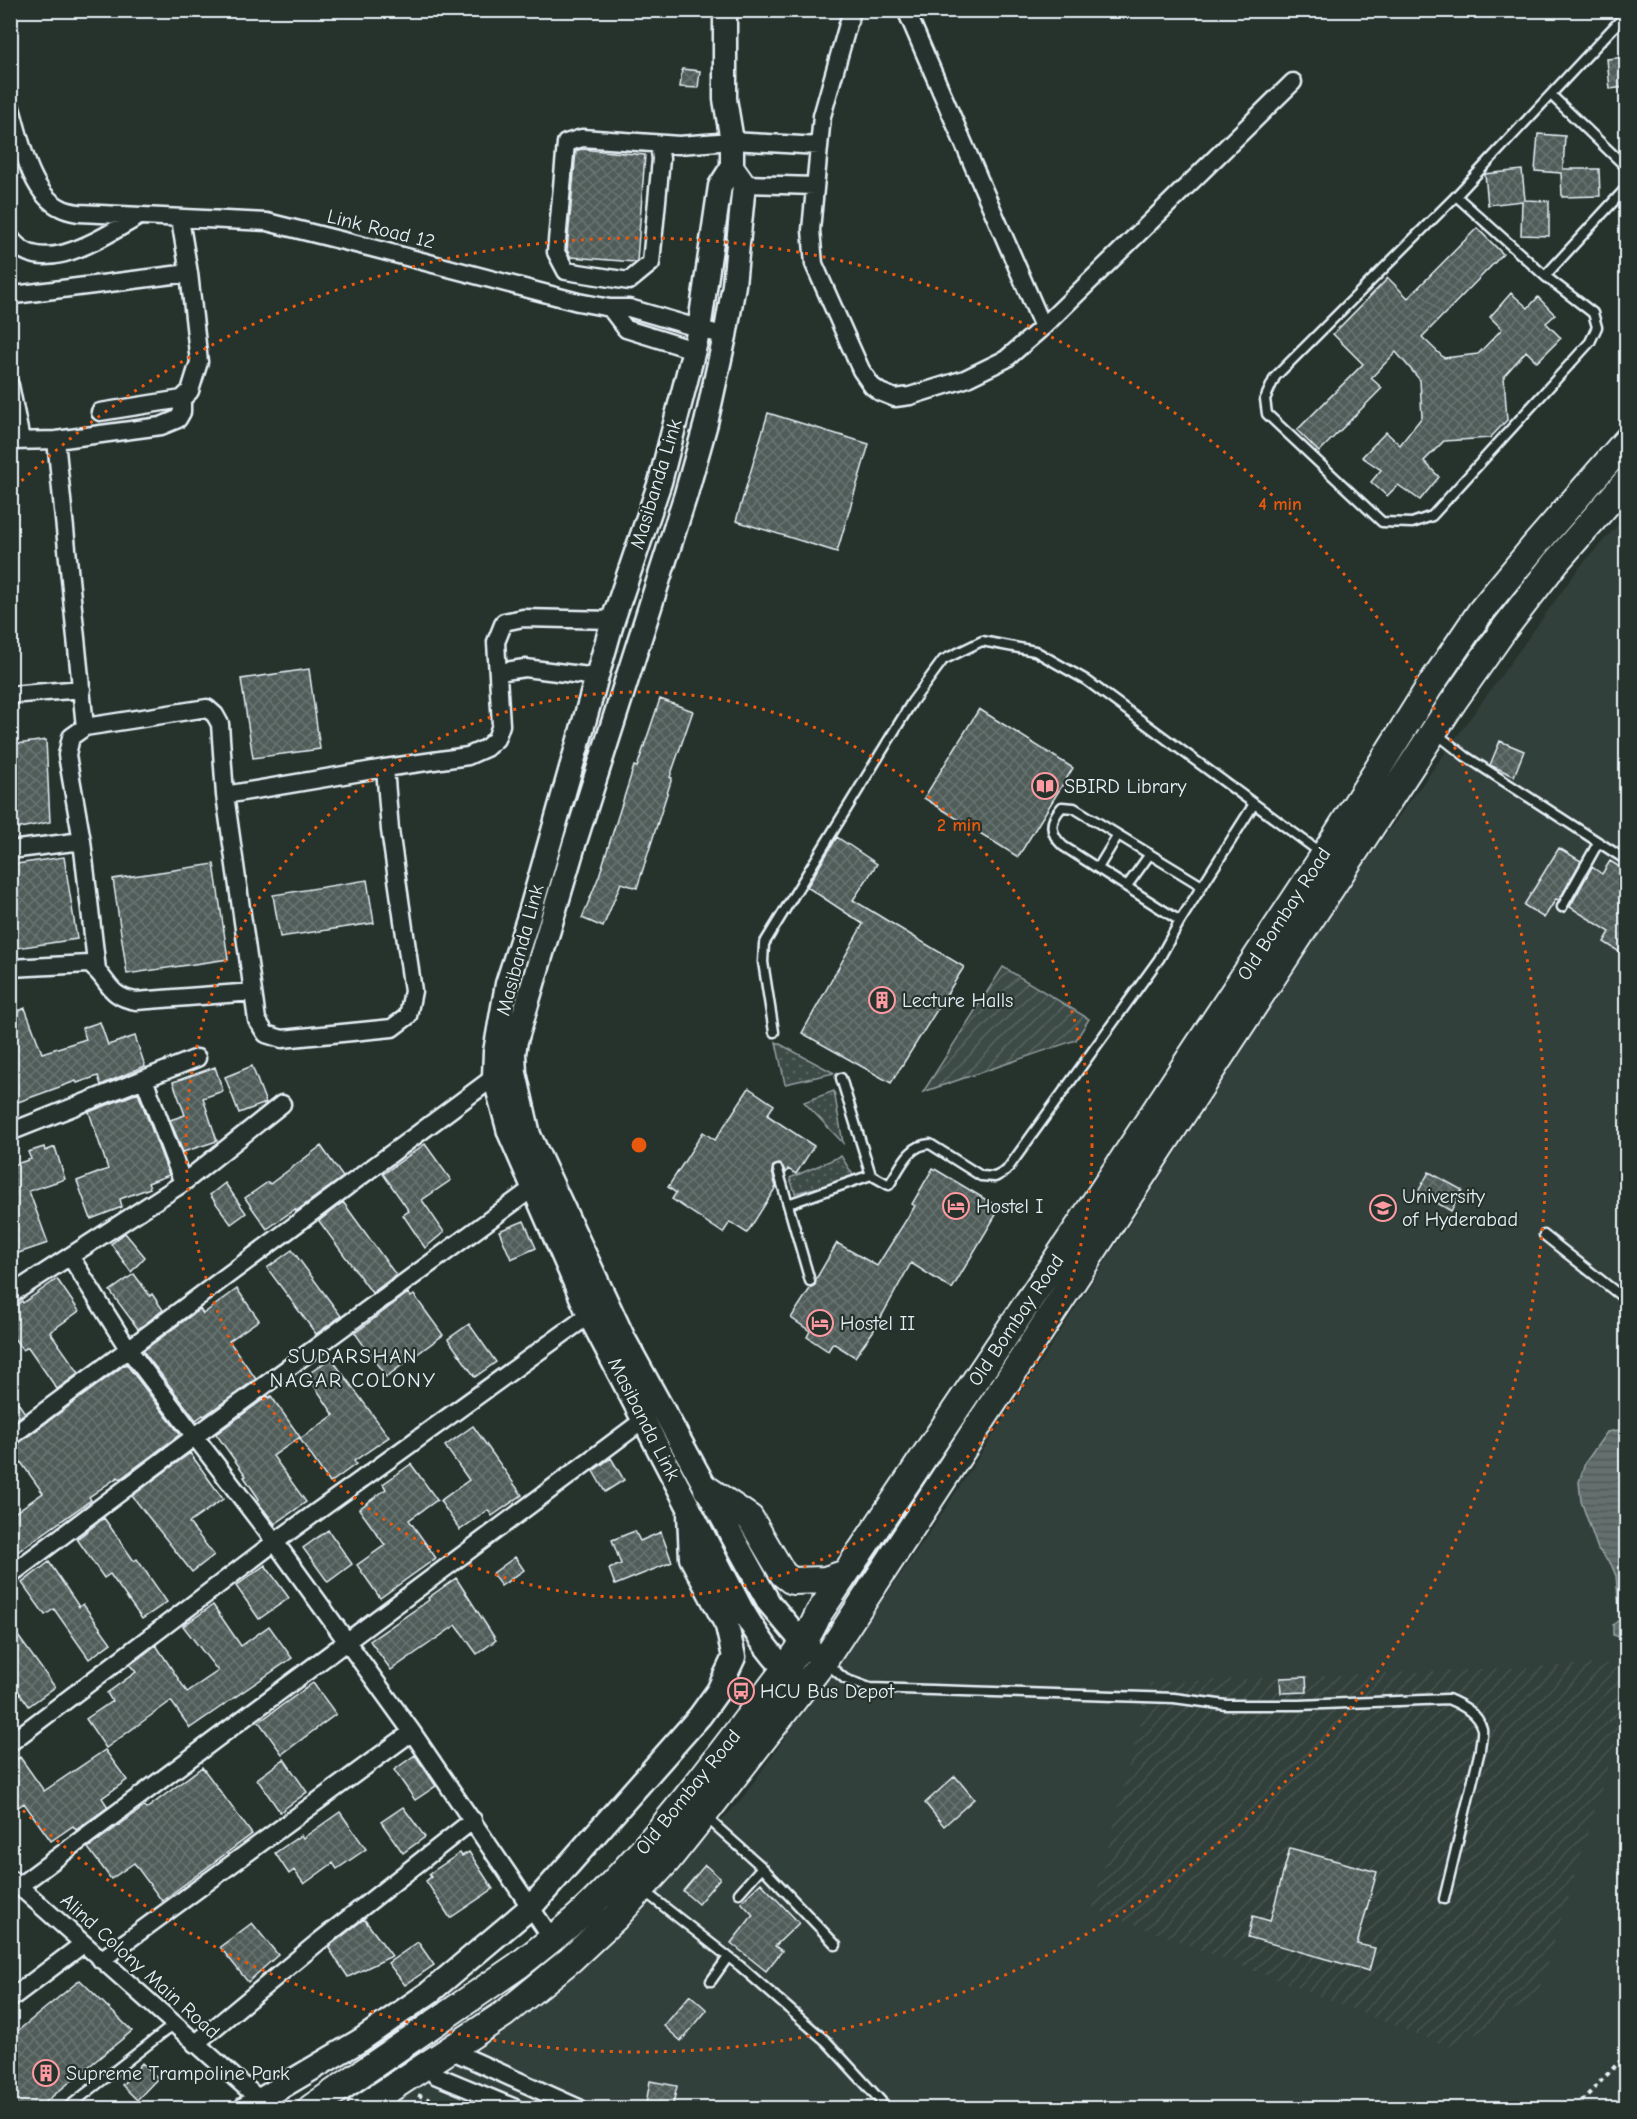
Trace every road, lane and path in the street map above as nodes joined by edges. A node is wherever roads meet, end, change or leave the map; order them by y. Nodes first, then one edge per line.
1 (725, 10) edge
2 (852, 10) edge
3 (906, 10) edge
4 (1626, 14) edge
5 (1293, 82) dead end
6 (1551, 95) junction
7 (10, 105) edge
8 (732, 141) junction
9 (659, 144) junction
10 (819, 146) junction
11 (1626, 166) edge
12 (738, 176) junction
13 (815, 186) junction
14 (1626, 188) edge
15 (1456, 196) junction
16 (138, 217) junction
17 (180, 219) junction
18 (10, 237) edge
19 (189, 273) junction
20 (1545, 276) junction
21 (10, 298) edge
22 (1043, 327) junction
23 (725, 336) junction
24 (696, 340) junction
25 (10, 385) edge
26 (182, 399) junction
27 (100, 412) dead end
28 (16, 440) edge
29 (56, 440) junction
30 (1626, 441) edge
31 (1626, 482) edge
32 (613, 620) junction
33 (499, 672) junction
34 (597, 677) junction
35 (82, 690) junction
36 (10, 696) edge
37 (85, 727) junction
38 (1434, 732) junction
39 (385, 768) junction
40 (225, 795) junction
41 (1254, 804) junction
42 (1118, 835) junction
43 (82, 841) junction
44 (1598, 843) junction
45 (10, 850) edge
46 (1150, 854) junction
47 (1324, 855) junction
48 (1626, 860) edge
49 (1098, 868) junction
50 (1127, 886) junction
51 (1202, 886) junction
52 (1562, 907) dead end
53 (1180, 921) junction
54 (516, 956) junction
55 (538, 964) junction
56 (10, 968) edge
57 (97, 970) junction
58 (252, 992) junction
59 (774, 1032) dead end
60 (197, 1058) dead end
61 (514, 1062) junction
62 (494, 1076) junction
63 (841, 1078) dead end
64 (144, 1079) junction
65 (282, 1104) dead end
66 (10, 1132) edge
67 (778, 1170) dead end
68 (871, 1175) junction
69 (183, 1183) junction
70 (533, 1188) junction
71 (788, 1204) junction
72 (1544, 1235) dead end
73 (70, 1256) junction
74 (810, 1281) dead end
75 (10, 1295) edge
76 (1626, 1300) edge
77 (590, 1315) junction
78 (129, 1350) junction
79 (645, 1419) junction
80 (10, 1437) edge
81 (194, 1437) junction
82 (698, 1497) junction
83 (274, 1542) junction
84 (846, 1573) junction
85 (10, 1575) edge
86 (347, 1642) junction
87 (803, 1643) junction
88 (824, 1661) junction
89 (793, 1677) junction
90 (412, 1732) junction
91 (10, 1743) edge
92 (704, 1815) junction
93 (473, 1820) junction
94 (762, 1867) junction
95 (15, 1882) edge
96 (641, 1889) junction
97 (739, 1893) dead end
98 (1444, 1899) dead end
99 (531, 1907) junction
100 (552, 1939) junction
101 (83, 1944) junction
102 (836, 1945) dead end
103 (728, 1957) junction
104 (101, 1960) junction
105 (711, 1981) dead end
106 (10, 1999) edge
107 (173, 2025) junction
108 (195, 2044) junction
109 (450, 2050) junction
110 (1626, 2059) edge
111 (428, 2064) junction
112 (395, 2086) junction
113 (881, 2101) dead end
114 (258, 2106) edge
115 (67, 2109) edge
116 (311, 2109) edge
117 (361, 2109) edge
118 (450, 2109) edge
119 (515, 2109) edge
120 (579, 2109) edge
121 (1575, 2109) edge

1 - 8 main road
2 - 10 street
3 - 22 street
4 - 6 lane
5 - 22 street
6 - 11 lane
6 - 15 lane
7 - 16 street, Link Road 12
8 - 9 street
8 - 10 street
8 - 12 main road
9 - 9 street
10 - 13 street
12 - 13 street
12 - 23 main road
12 - 24 main road, Masibanda Link
13 - 22 street
14 - 20 lane
15 - 20 lane
15 - 20 lane
16 - 17 street, Link Road 12
16 - 18 street
17 - 19 street
17 - 24 street, Link Road 12
19 - 21 street
19 - 26 street
23 - 24 street, Link Road 12
23 - 55 main road
24 - 32 main road, Masibanda Link
25 - 28 street
26 - 27 street
26 - 29 street
28 - 29 street
29 - 35 street
30 - 47 main road, Old Bombay Road
31 - 38 main road, Old Bombay Road
32 - 33 street
32 - 34 main road, Masibanda Link
33 - 34 street
33 - 39 street
34 - 54 main road, Masibanda Link
35 - 36 street
35 - 37 street
37 - 40 street
37 - 43 street
38 - 44 lane
38 - 88 main road, Old Bombay Road
39 - 40 street
39 - 58 street
40 - 58 street
41 - 47 lane
41 - 51 lane
41 - 59 lane
42 - 46 lane
42 - 49 lane
42 - 49 lane
43 - 45 street
43 - 57 street
44 - 48 lane
44 - 52 lane
46 - 50 lane
46 - 51 lane
47 - 84 main road, Old Bombay Road
49 - 50 lane
50 - 53 lane
51 - 53 lane
53 - 68 lane
54 - 55 main road
54 - 62 main road, Masibanda Link
55 - 61 main road
56 - 57 street
57 - 58 street
60 - 64 street
61 - 62 street
61 - 82 main road
62 - 70 main road, Masibanda Link
62 - 78 street
63 - 68 lane
64 - 66 street
64 - 69 street
65 - 69 street
67 - 71 lane
68 - 71 lane
69 - 73 street
70 - 77 main road, Masibanda Link
70 - 81 street
71 - 74 lane
72 - 76 lane
73 - 75 street
73 - 78 street
77 - 79 main road, Masibanda Link
77 - 83 street
78 - 80 street
78 - 81 street
79 - 82 main road, Masibanda Link
79 - 86 street
81 - 83 street
81 - 85 street
82 - 84 main road
82 - 87 main road
82 - 89 main road, Masibanda Link
82 - 99 main road
83 - 86 street
83 - 91 street
84 - 87 main road, Old Bombay Road
86 - 90 street
86 - 95 street
87 - 88 main road
87 - 89 main road, Old Bombay Road
88 - 89 main road, Old Bombay Road
88 - 98 lane
89 - 92 main road, Old Bombay Road
89 - 100 main road, Old Bombay Road
90 - 93 street
90 - 104 street
92 - 94 lane
92 - 96 main road, Old Bombay Road
93 - 99 street
93 - 108 street
94 - 97 lane
94 - 102 lane
95 - 101 street, Alind Colony Main Road
96 - 103 lane
96 - 109 main road, Old Bombay Road
99 - 100 street
99 - 114 main road
100 - 116 main road, Old Bombay Road
101 - 104 street, Alind Colony Main Road
101 - 106 street
103 - 105 lane
103 - 113 lane
104 - 107 street, Alind Colony Main Road
107 - 108 street, Alind Colony Main Road
107 - 115 lane
108 - 114 street, Alind Colony Main Road
109 - 111 main road, Old Bombay Road
109 - 120 street
110 - 121 path
111 - 112 main road, Old Bombay Road
111 - 119 street
112 - 117 main road, Old Bombay Road
112 - 118 path

